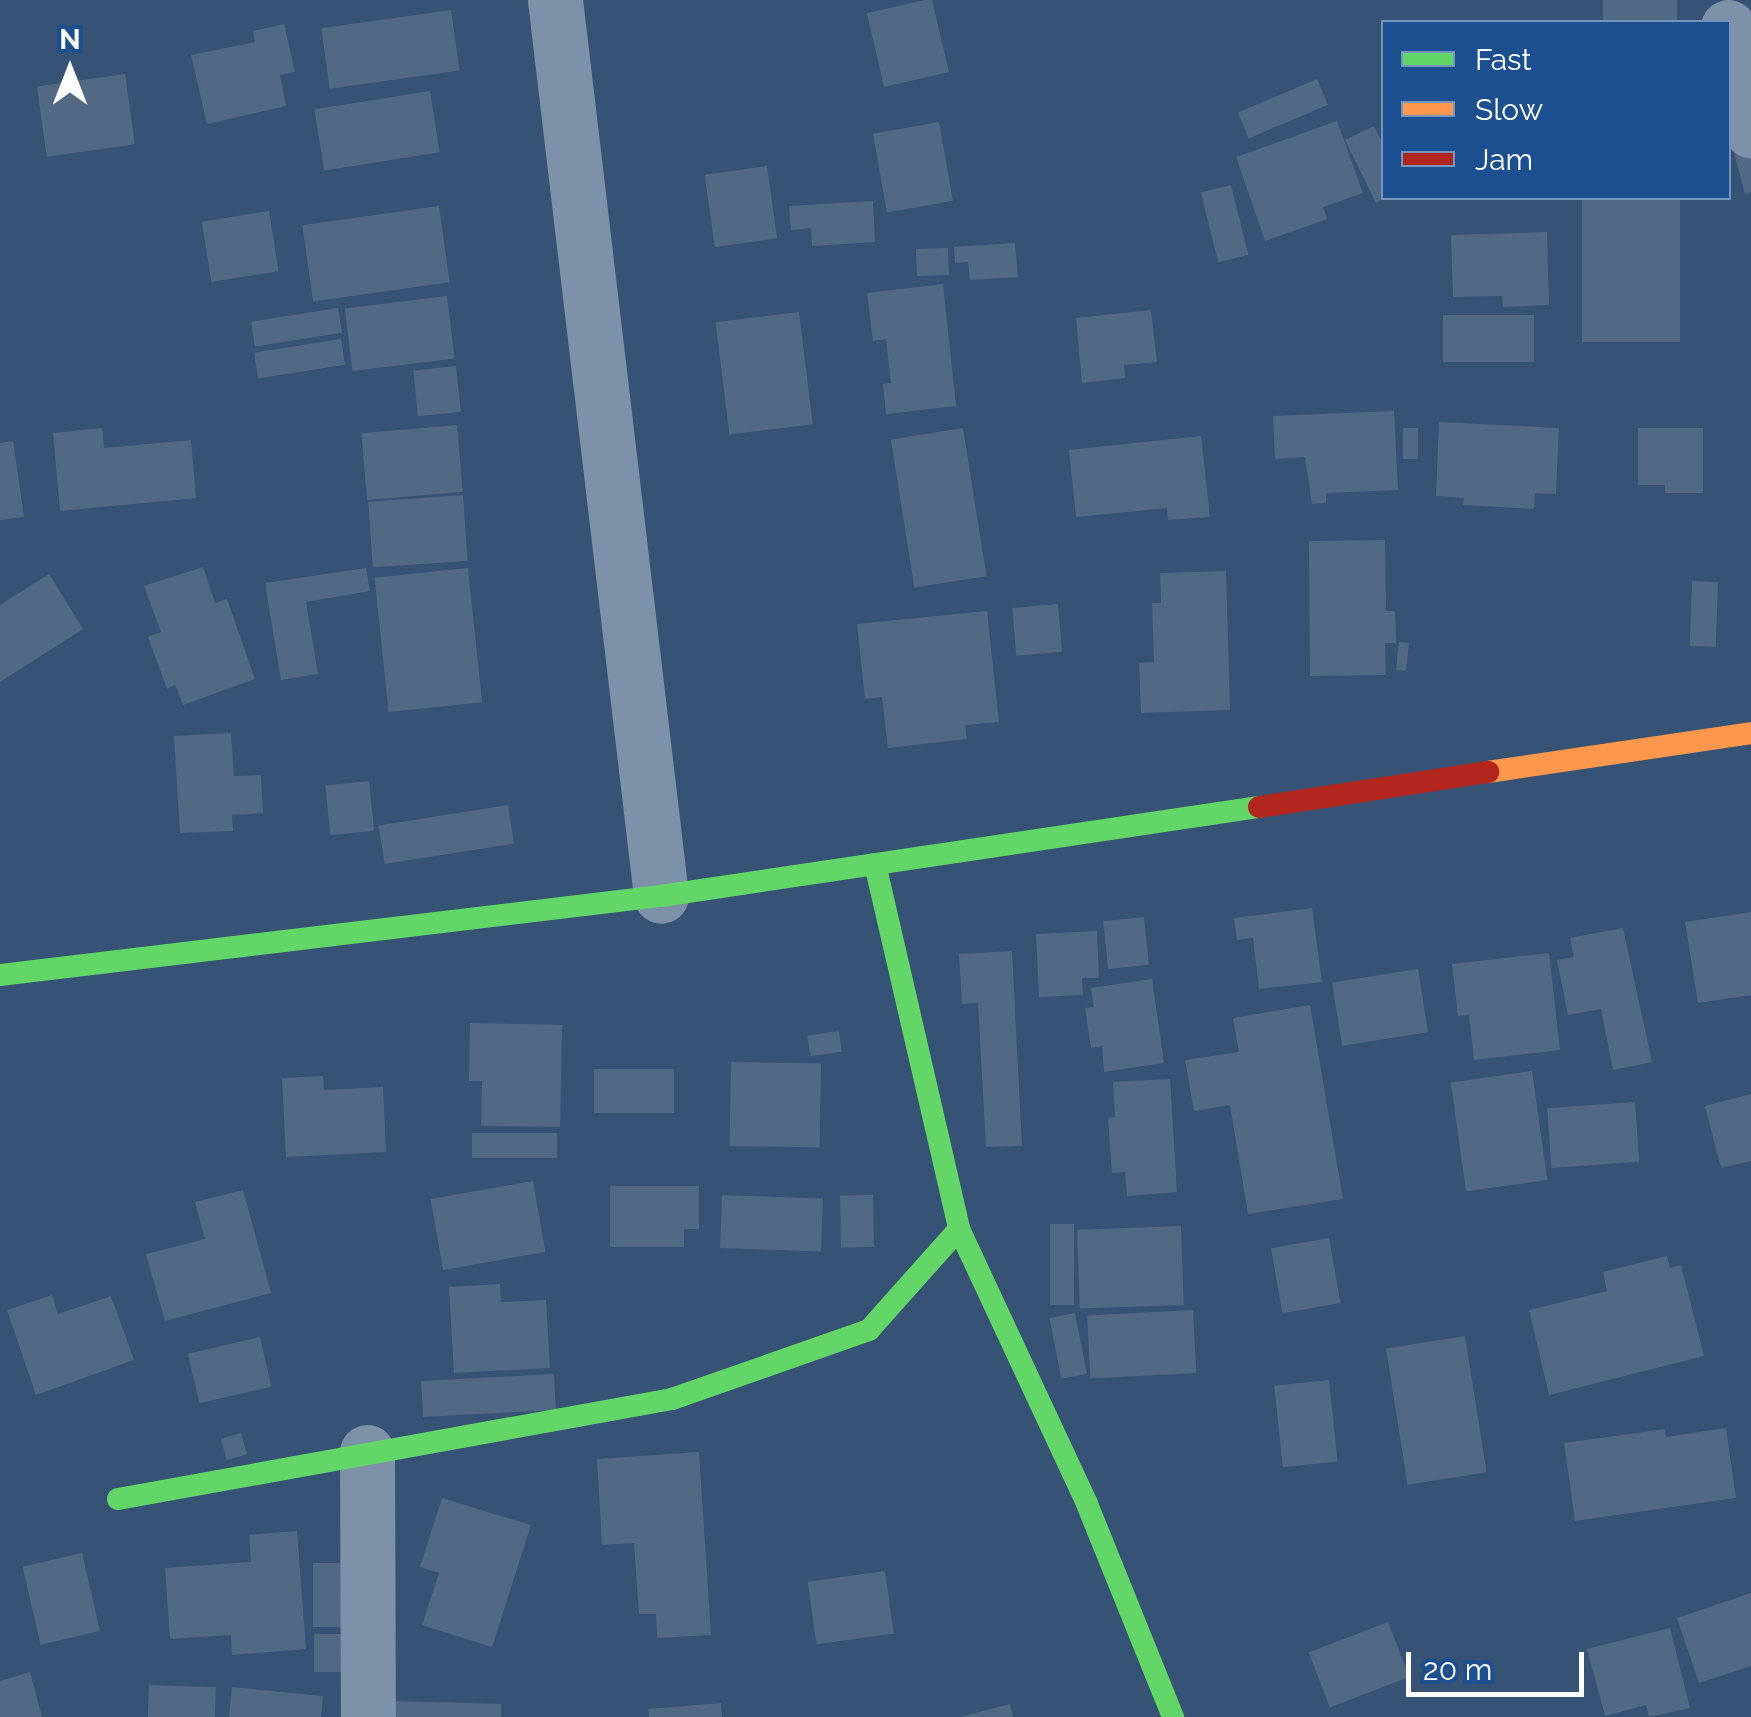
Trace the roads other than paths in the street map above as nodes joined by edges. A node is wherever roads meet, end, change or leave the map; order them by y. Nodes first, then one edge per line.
1 (555, 0) edge
2 (1731, 39) edge
3 (1751, 130) edge
4 (1751, 733) edge
5 (876, 864) junction
6 (661, 896) junction
7 (0, 975) edge
8 (959, 1229) junction
9 (367, 1452) junction
10 (118, 1499) dead end
11 (368, 1717) edge
12 (1172, 1717) edge

1 - 6 street
2 - 3 street
4 - 5 street
5 - 6 street
5 - 8 street
6 - 7 street
8 - 9 street
8 - 12 street
9 - 10 street
9 - 11 street

